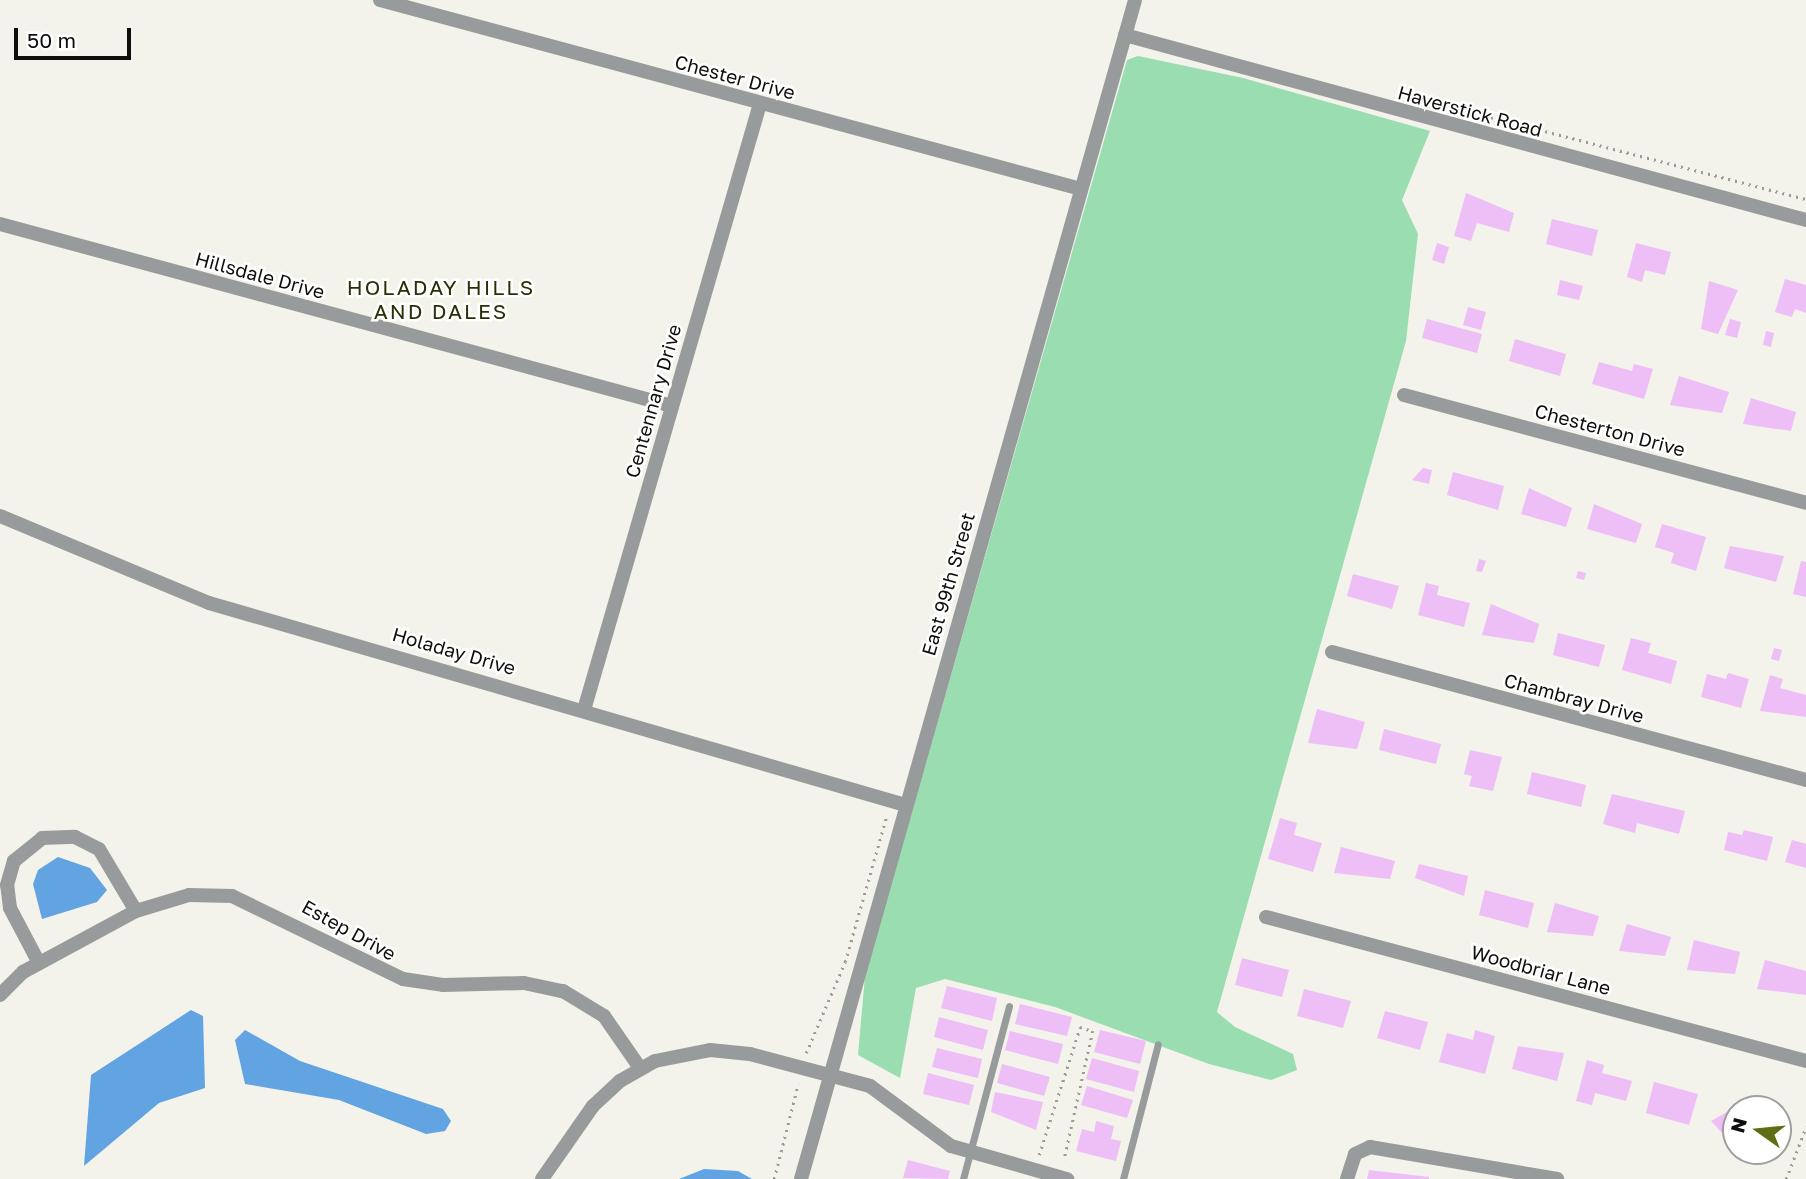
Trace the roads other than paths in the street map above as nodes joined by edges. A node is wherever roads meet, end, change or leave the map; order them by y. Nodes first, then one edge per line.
1 (380, 0) edge
2 (1135, 0) edge
3 (1125, 35) junction
4 (760, 104) junction
5 (1080, 189) junction
6 (1806, 220) edge
7 (0, 224) edge
8 (1404, 395) dead end
9 (672, 406) junction
10 (1806, 503) edge
11 (0, 516) edge
12 (1332, 652) dead end
13 (584, 710) junction
14 (1806, 780) edge
15 (905, 805) junction
16 (136, 912) junction
17 (1266, 917) dead end
18 (39, 963) junction
19 (0, 995) edge
20 (1009, 1006) dead end
21 (1158, 1044) dead end
22 (1806, 1061) edge
23 (640, 1068) junction
24 (830, 1074) junction
25 (970, 1152) junction
26 (541, 1179) edge
27 (801, 1179) edge
28 (963, 1179) edge
29 (1067, 1179) edge
30 (1124, 1179) edge
31 (1347, 1179) edge
32 (1557, 1179) edge

1 - 4 street, Chester Drive
2 - 3 street, East 99th Street
3 - 5 street, East 99th Street
3 - 6 street, Haverstick Road
4 - 5 street, Chester Drive
4 - 9 street, Centennary Drive
5 - 15 street, East 99th Street
7 - 9 street, Hillsdale Drive
8 - 10 street, Chesterton Drive
9 - 13 street, Centennary Drive
11 - 13 street, Holaday Drive
12 - 14 street, Chambray Drive
13 - 15 street, Holaday Drive
15 - 24 street, East 99th Street
16 - 18 street
16 - 18 street
16 - 23 street, Estep Drive
17 - 22 street, Woodbriar Lane
18 - 19 street
20 - 25 lane
21 - 30 lane
23 - 24 street
23 - 26 street
24 - 25 street
24 - 27 street, East 99th Street
25 - 28 lane
25 - 29 street
31 - 32 street

